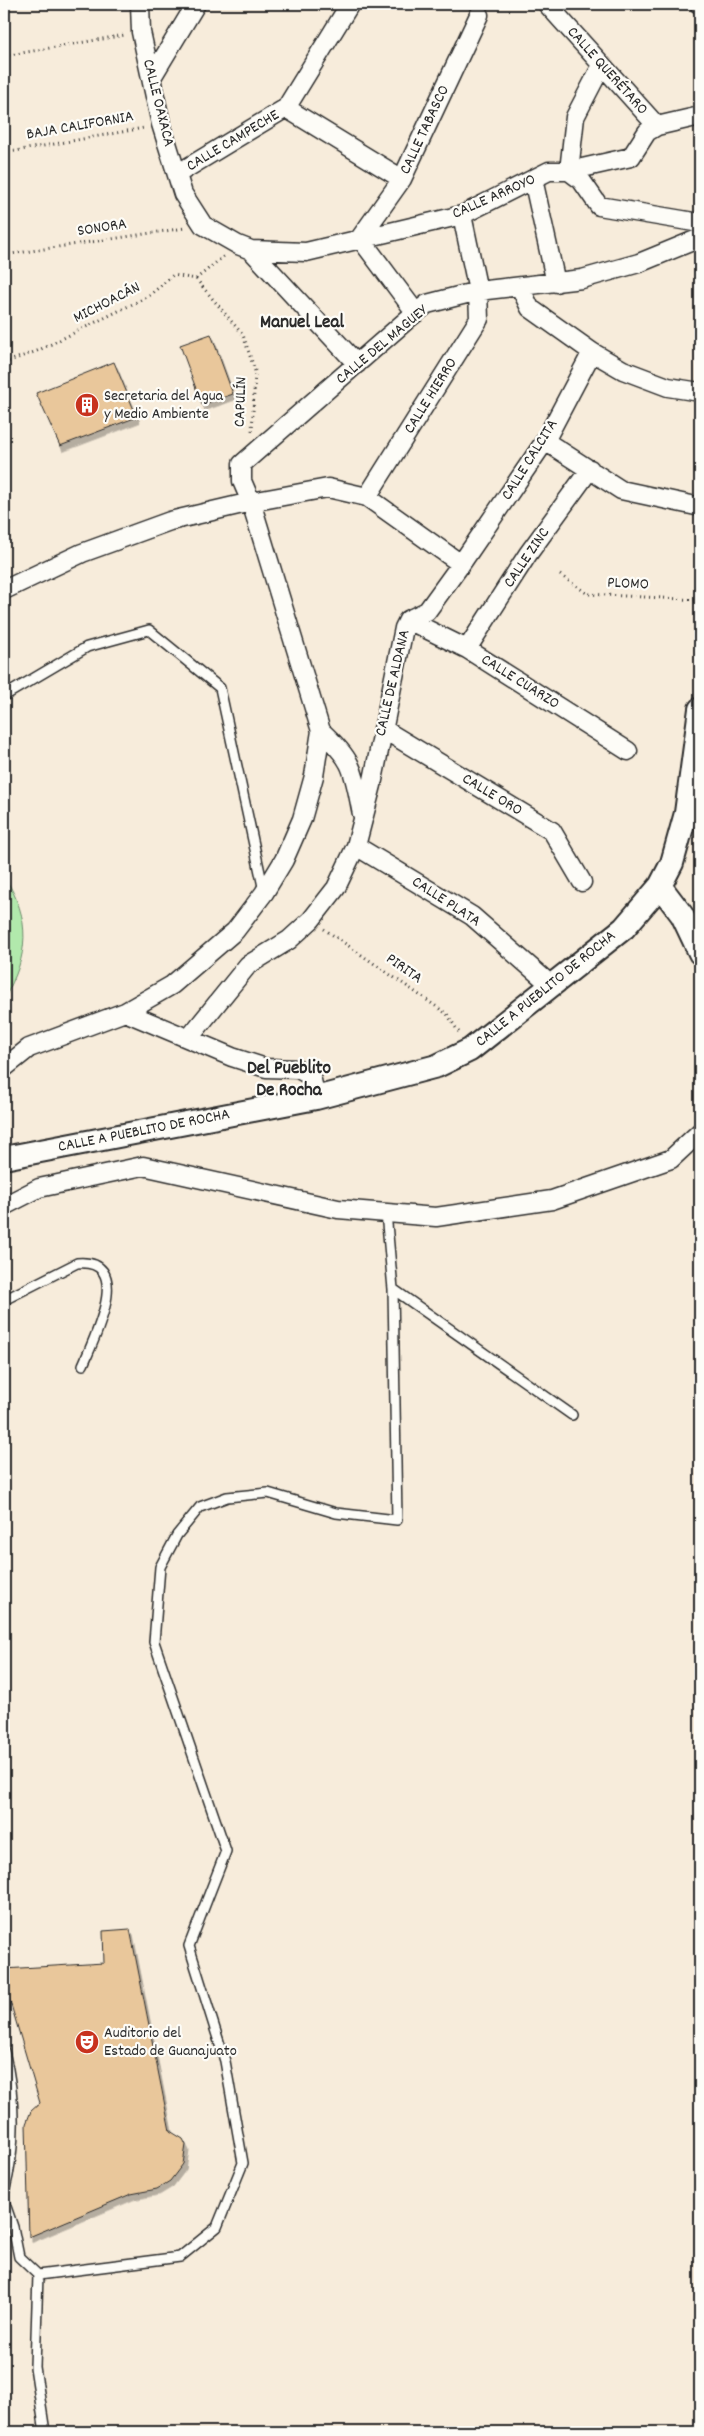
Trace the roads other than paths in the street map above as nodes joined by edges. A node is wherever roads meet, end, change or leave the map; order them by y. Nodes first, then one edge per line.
1 (140, 4) edge
2 (196, 4) edge
3 (350, 4) edge
4 (547, 4) edge
5 (479, 15) dead end
6 (602, 65) junction
7 (152, 77) junction
8 (286, 108) junction
9 (700, 116) edge
10 (657, 126) junction
11 (569, 171) junction
12 (177, 174) junction
13 (402, 179) junction
14 (533, 179) junction
15 (462, 215) junction
16 (700, 223) edge
17 (360, 238) junction
18 (700, 238) edge
19 (245, 248) junction
20 (556, 283) junction
21 (520, 287) junction
22 (478, 291) junction
23 (416, 313) junction
24 (592, 352) junction
25 (357, 364) junction
26 (700, 392) edge
27 (544, 441) junction
28 (590, 469) junction
29 (367, 497) junction
30 (251, 502) junction
31 (696, 506) dead end
32 (461, 564) junction
33 (4, 590) edge
34 (408, 620) junction
35 (467, 649) junction
36 (4, 696) edge
37 (700, 708) edge
38 (382, 729) junction
39 (321, 731) junction
40 (628, 751) dead end
41 (363, 817) junction
42 (356, 846) junction
43 (582, 882) dead end
44 (660, 886) junction
45 (264, 893) junction
46 (700, 953) edge
47 (552, 986) junction
48 (125, 1012) junction
49 (188, 1038) junction
50 (4, 1068) edge
51 (316, 1098) junction
52 (700, 1132) edge
53 (4, 1158) edge
54 (4, 1206) edge
55 (386, 1213) junction
56 (393, 1288) junction
57 (4, 1300) edge
58 (83, 1364) dead end
59 (572, 1414) dead end
60 (4, 2051) edge
61 (6, 2177) edge
62 (4, 2192) edge
63 (4, 2201) edge
64 (38, 2275) junction
65 (45, 2432) edge

1 - 7 street, CALLE OAXACA
2 - 7 street
3 - 8 street, CALLE CAMPECHE
4 - 6 street, CALLE QUERÉTARO
5 - 13 street, CALLE TABASCO
6 - 10 street, CALLE QUERÉTARO
6 - 11 street
7 - 12 street, CALLE OAXACA
8 - 12 street, CALLE CAMPECHE
8 - 13 street
9 - 10 street
10 - 11 street, CALLE QUERÉTARO
11 - 14 street, CALLE ARROYO
11 - 16 street
12 - 19 street, CALLE OAXACA
13 - 17 street, CALLE TABASCO
14 - 15 street, CALLE ARROYO
14 - 20 street
15 - 17 street, CALLE ARROYO
15 - 22 street, CALLE HIERRO
17 - 19 street, CALLE ARROYO
17 - 23 street
18 - 20 street, CALLE DEL MAGUEY
19 - 25 street
20 - 21 street, CALLE DEL MAGUEY
21 - 22 street, CALLE DEL MAGUEY
21 - 24 street
22 - 23 street, CALLE DEL MAGUEY
22 - 29 street, CALLE HIERRO
23 - 25 street, CALLE DEL MAGUEY
24 - 26 street
24 - 27 street, CALLE CALCITA
25 - 30 street, CALLE DEL MAGUEY
27 - 28 street
27 - 32 street, CALLE CALCITA
28 - 31 street
28 - 35 street, CALLE ZINC
29 - 30 street
29 - 32 street
30 - 33 street
30 - 39 street
32 - 34 street, CALLE DE ALDANA
34 - 35 street, CALLE CUARZO
34 - 38 street, CALLE DE ALDANA
35 - 40 street, CALLE CUARZO
36 - 45 lane
37 - 44 street, CALLE A PUEBLITO DE ROCHA
38 - 41 street, CALLE DE ALDANA
38 - 43 street, CALLE ORO
39 - 41 street, CALLE DE ALDANA
39 - 45 street
41 - 42 street, CALLE DE ALDANA
42 - 47 street, CALLE PLATA
42 - 49 street, CALLE DE ALDANA
44 - 46 street
44 - 47 street, CALLE A PUEBLITO DE ROCHA
45 - 48 street
47 - 51 street, CALLE A PUEBLITO DE ROCHA
48 - 49 street
48 - 50 street
49 - 51 street
51 - 53 street, CALLE A PUEBLITO DE ROCHA
52 - 55 street
54 - 55 street
55 - 56 lane
56 - 59 lane
56 - 64 lane
57 - 58 lane
60 - 61 lane
61 - 62 lane
63 - 64 lane
64 - 65 lane

